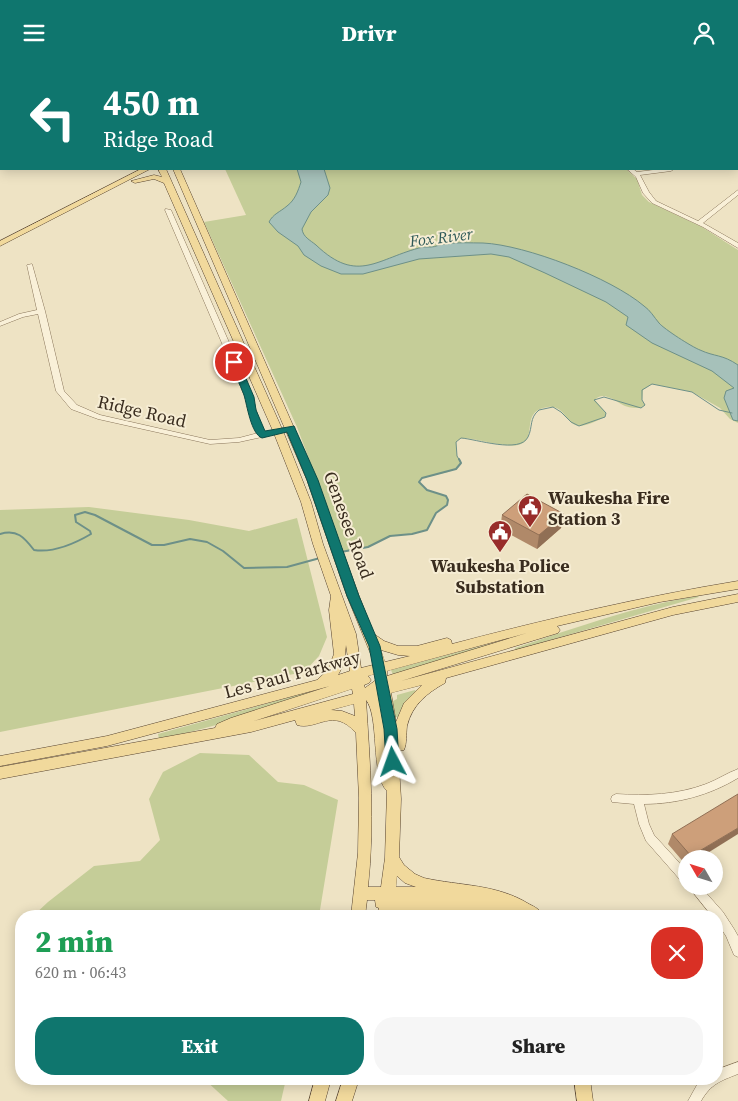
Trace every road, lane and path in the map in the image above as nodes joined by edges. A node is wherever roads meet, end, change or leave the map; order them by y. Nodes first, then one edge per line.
1 (144, 170) edge
2 (158, 170) edge
3 (161, 170) edge
4 (170, 170) edge
5 (631, 170) edge
6 (664, 170) edge
7 (179, 171) edge
8 (636, 174) junction
9 (135, 181) junction
10 (167, 181) junction
11 (738, 192) edge
12 (189, 202) junction
13 (168, 210) dead end
14 (62, 212) junction
15 (700, 223) junction
16 (0, 243) edge
17 (738, 246) edge
18 (30, 265) dead end
19 (42, 311) junction
20 (0, 324) edge
21 (290, 429) junction
22 (278, 431) junction
23 (262, 435) junction
24 (738, 585) edge
25 (335, 590) junction
26 (738, 598) edge
27 (632, 605) junction
28 (527, 629) junction
29 (370, 635) junction
30 (479, 665) junction
31 (380, 669) junction
32 (368, 687) junction
33 (308, 688) junction
34 (362, 731) junction
35 (204, 737) junction
36 (0, 761) edge
37 (0, 773) edge
38 (738, 773) edge
39 (616, 799) dead end
40 (638, 801) junction
41 (394, 803) junction
42 (392, 858) junction
43 (678, 869) edge
44 (361, 894) junction
45 (701, 895) edge
46 (387, 904) edge
47 (359, 910) edge
48 (408, 910) edge
49 (509, 910) edge
50 (525, 910) edge
51 (714, 910) edge
52 (723, 920) edge
53 (738, 951) edge
54 (738, 1068) edge
55 (723, 1073) edge
56 (321, 1085) edge
57 (349, 1085) edge
58 (583, 1085) edge
59 (704, 1085) edge
60 (317, 1101) edge
61 (344, 1101) edge
62 (586, 1101) edge
63 (694, 1101) edge

1 - 14 main road
2 - 9 main road
3 - 10 main road, Genesee Road
4 - 12 main road
5 - 8 street
6 - 8 street
7 - 12 main road, Genesee Road
8 - 15 street
9 - 10 main road
9 - 14 main road
10 - 22 main road, Genesee Road
11 - 15 street
12 - 21 main road, Genesee Road
13 - 23 street
14 - 16 main road
15 - 17 street
18 - 19 street, Ridge Road
19 - 20 street
19 - 23 street, Ridge Road
21 - 22 street, Ridge Road
21 - 29 main road, Genesee Road
22 - 23 street, Ridge Road
22 - 25 main road, Genesee Road
24 - 27 main road, Les Paul Parkway
25 - 32 main road, Genesee Road
25 - 33 main road
26 - 30 main road, Les Paul Parkway
27 - 28 main road, Les Paul Parkway
27 - 32 main road
28 - 29 main road
28 - 31 main road, Les Paul Parkway
29 - 31 main road, Genesee Road
30 - 32 main road, Les Paul Parkway
30 - 41 main road
31 - 32 main road, Genesee Road
31 - 32 main road, Les Paul Parkway
32 - 33 main road, Les Paul Parkway
32 - 34 main road, Genesee Road
32 - 35 main road, Les Paul Parkway
32 - 41 main road, Genesee Road
33 - 36 main road, Les Paul Parkway
34 - 35 main road
34 - 44 main road, Genesee Road
35 - 37 main road, Les Paul Parkway
38 - 40 street
39 - 40 street
40 - 43 street
41 - 42 main road, Genesee Road
42 - 46 main road, Genesee Road
42 - 50 main road
44 - 46 main road
44 - 47 main road, Genesee Road
45 - 51 street
46 - 48 main road
46 - 49 main road
52 - 53 street
54 - 55 street
56 - 60 main road
57 - 61 main road
58 - 62 main road
59 - 63 street

